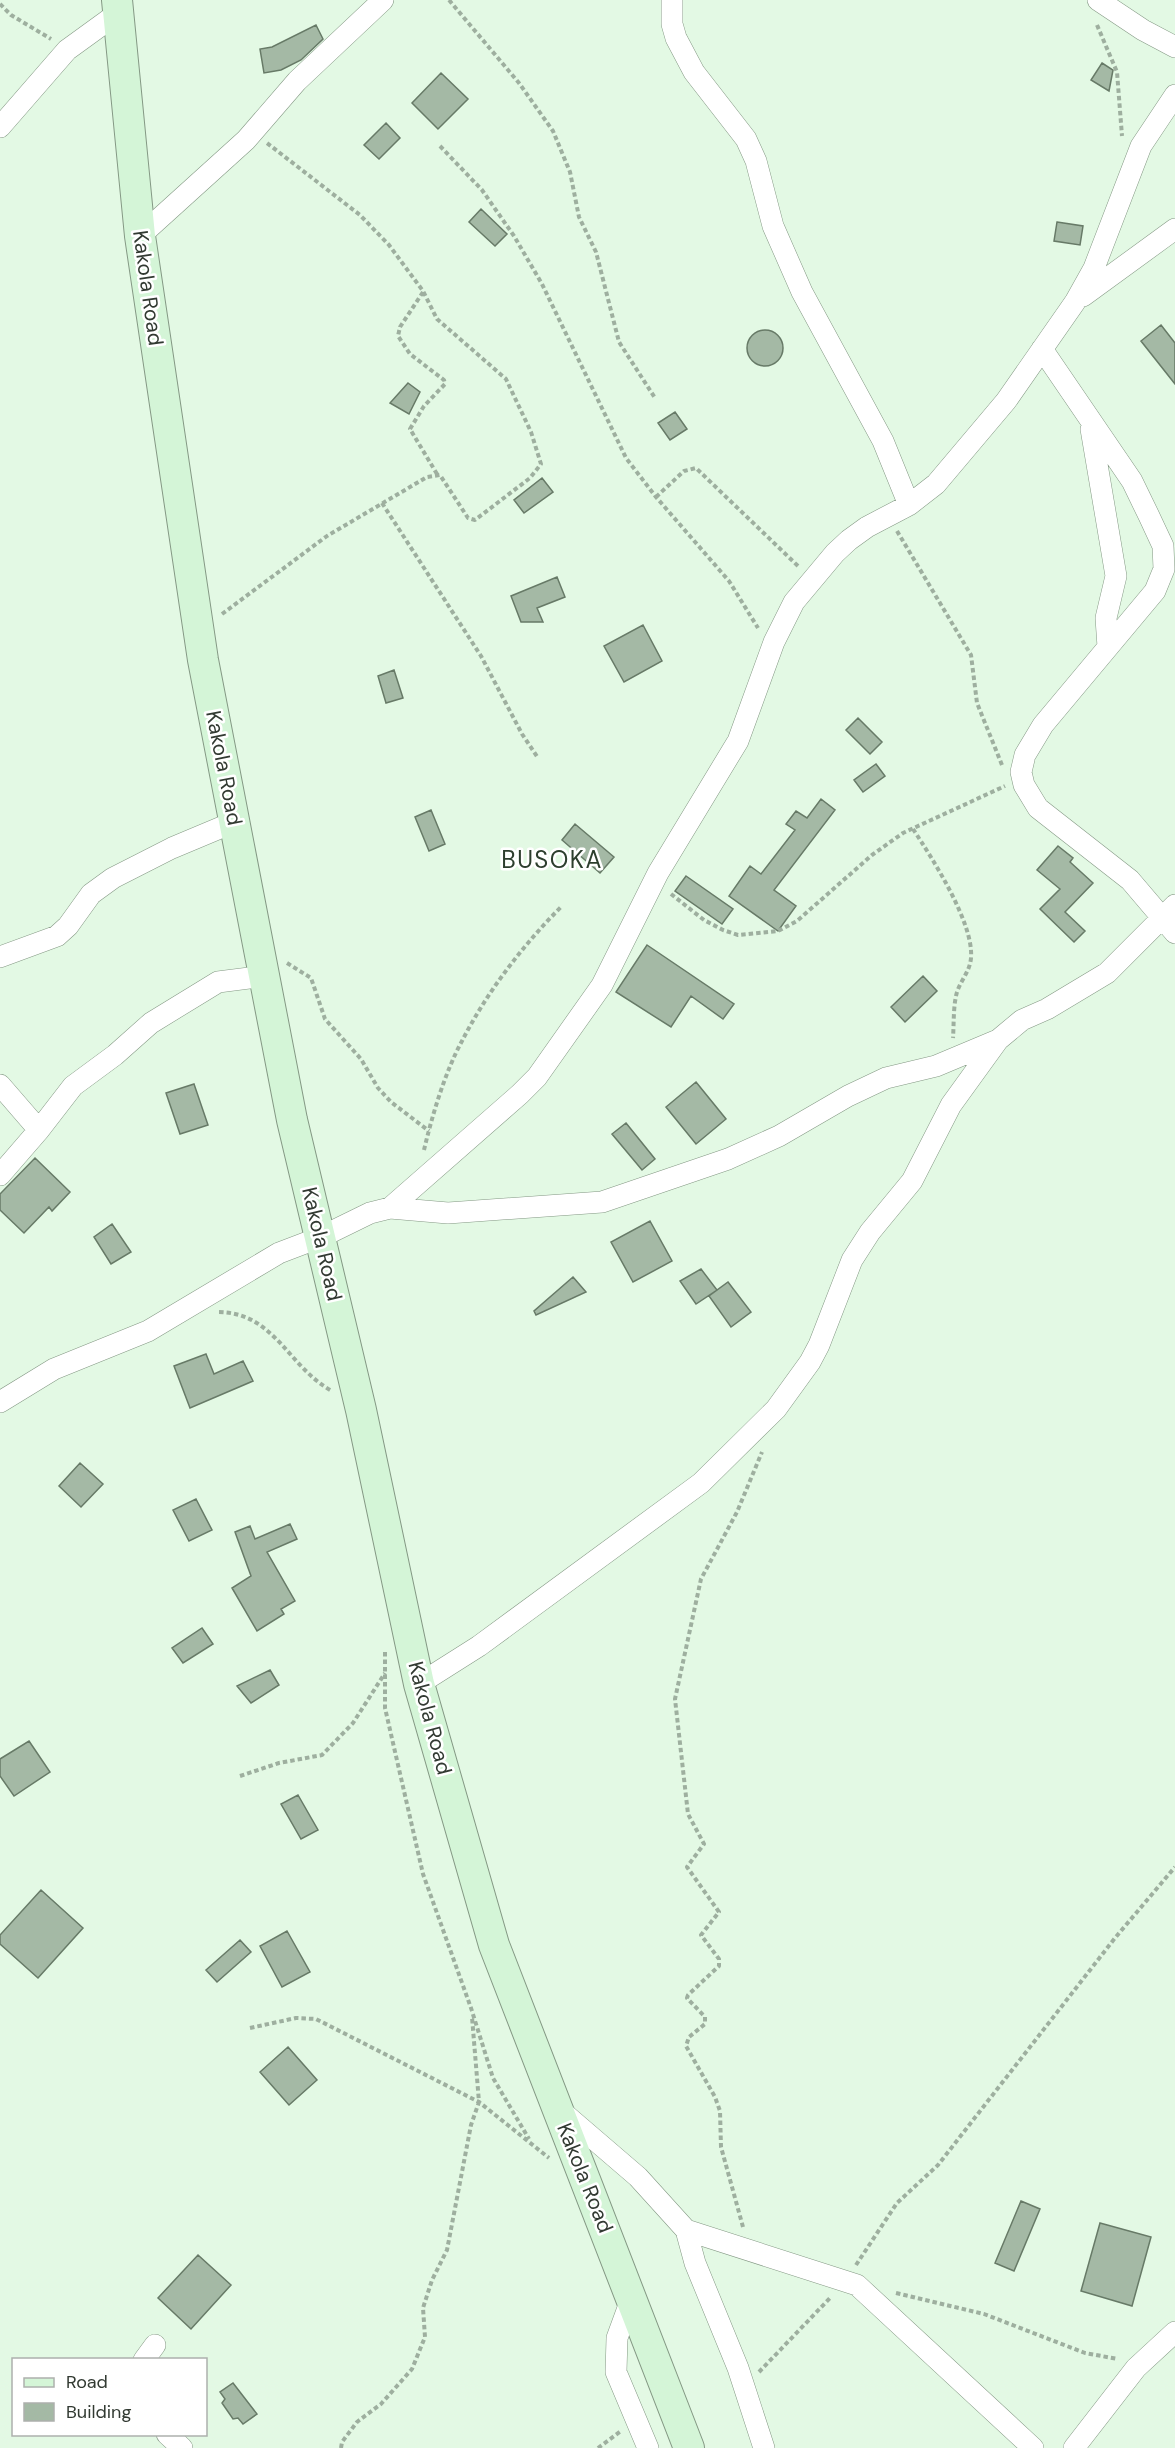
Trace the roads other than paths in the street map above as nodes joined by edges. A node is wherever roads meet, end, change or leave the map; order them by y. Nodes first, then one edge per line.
1 (383, 0) edge
2 (672, 0) edge
3 (118, 7) edge
4 (1096, 9) edge
5 (1175, 46) edge
6 (1175, 96) edge
7 (0, 127) edge
8 (1175, 229) edge
9 (140, 236) junction
10 (1075, 302) junction
11 (1042, 349) junction
12 (1089, 419) junction
13 (900, 510) junction
14 (1108, 647) junction
15 (234, 822) junction
16 (1171, 919) edge
17 (0, 957) edge
18 (264, 976) junction
19 (998, 1040) junction
20 (0, 1085) edge
21 (39, 1130) junction
22 (0, 1174) edge
23 (390, 1208) junction
24 (321, 1238) junction
25 (30, 1382) junction
26 (0, 1384) edge
27 (0, 1401) edge
28 (419, 1684) junction
29 (557, 2108) junction
30 (686, 2230) junction
31 (632, 2297) junction
32 (1175, 2332) edge
33 (169, 2436) edge
34 (182, 2448) edge
35 (648, 2448) edge
36 (689, 2448) edge
37 (764, 2448) edge
38 (1032, 2448) edge
39 (1074, 2448) edge

1 - 9 street
2 - 13 street
3 - 7 street
3 - 9 main road, Kakola Road
4 - 5 street
6 - 10 street
8 - 10 street
9 - 15 main road, Kakola Road
10 - 11 street
11 - 12 street
11 - 13 street
12 - 14 street
12 - 14 street
13 - 23 street
14 - 16 street
15 - 17 street
15 - 18 main road, Kakola Road
16 - 19 street
18 - 21 street
18 - 24 main road, Kakola Road
19 - 23 street
19 - 28 street
20 - 21 street
21 - 22 street
23 - 24 street
24 - 25 street
24 - 28 main road, Kakola Road
25 - 26 street
25 - 27 street
28 - 29 main road, Kakola Road
29 - 30 street
29 - 31 main road, Kakola Road
30 - 37 street
30 - 38 street
31 - 35 street
31 - 36 main road, Kakola Road
32 - 39 street
33 - 34 street

